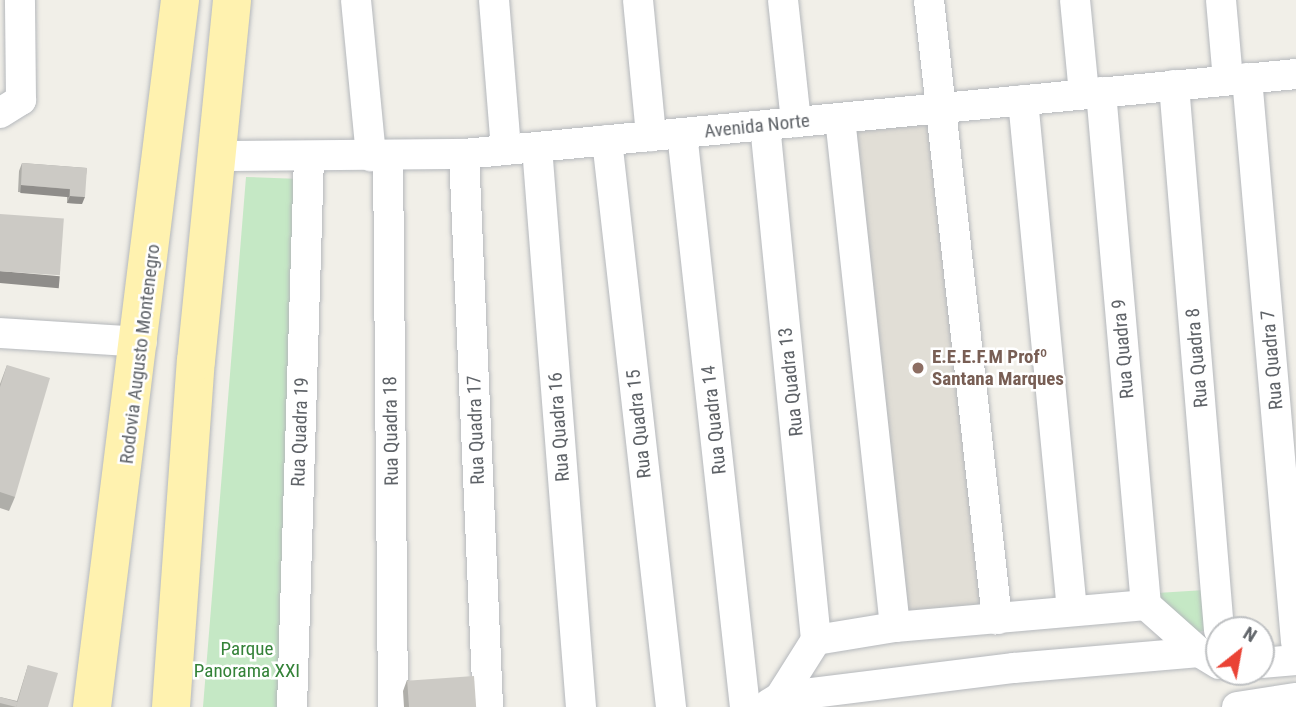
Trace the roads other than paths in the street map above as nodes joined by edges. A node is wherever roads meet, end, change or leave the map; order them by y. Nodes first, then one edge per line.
1 (20, 0) edge
2 (180, 0) edge
3 (232, 0) edge
4 (356, 0) edge
5 (494, 0) edge
6 (638, 0) edge
7 (783, 0) edge
8 (929, 0) edge
9 (1076, 0) edge
10 (1221, 0) edge
11 (10, 29) edge
12 (1296, 74) edge
13 (1237, 79) junction
14 (1174, 85) junction
15 (1092, 93) junction
16 (1023, 100) junction
17 (10, 106) edge
18 (941, 108) junction
19 (840, 118) junction
20 (796, 122) junction
21 (765, 125) junction
22 (682, 133) junction
23 (651, 136) junction
24 (607, 140) junction
25 (537, 147) junction
26 (506, 150) junction
27 (464, 154) junction
28 (217, 156) junction
29 (380, 156) junction
30 (309, 158) junction
31 (0, 333) edge
32 (142, 342) junction
33 (1146, 605) junction
34 (1072, 611) junction
35 (1218, 616) edge
36 (997, 619) junction
37 (895, 627) junction
38 (816, 640) junction
39 (1296, 642) edge
40 (1205, 655) edge
41 (1205, 658) edge
42 (1296, 660) edge
43 (1275, 662) edge
44 (1296, 698) edge
45 (772, 702) edge
46 (1254, 706) edge
47 (92, 707) edge
48 (171, 707) edge
49 (292, 707) edge
50 (393, 707) edge
51 (488, 707) edge
52 (581, 707) edge
53 (671, 707) edge
54 (745, 707) edge

1 - 11 street
2 - 32 main road, Rodovia Augusto Montenegro
3 - 28 main road
4 - 29 street, Rua Quadra 18
5 - 26 street
6 - 23 street
7 - 20 street
8 - 18 street
9 - 15 street, Rua Quadra 9
10 - 13 street, Rua Quadra 7
11 - 17 street
12 - 13 street, Avenida Norte
13 - 14 street, Avenida Norte
13 - 39 street, Rua Quadra 7
14 - 15 street, Avenida Norte
14 - 35 street, Rua Quadra 8
15 - 16 street, Avenida Norte
15 - 33 street, Rua Quadra 9
16 - 18 street, Avenida Norte
16 - 34 street
18 - 19 street, Avenida Norte
18 - 36 street
19 - 20 street, Avenida Norte
19 - 37 street
20 - 21 street, Avenida Norte
21 - 22 street, Avenida Norte
21 - 38 street, Rua Quadra 13
22 - 23 street, Avenida Norte
22 - 54 street, Rua Quadra 14
23 - 24 street, Avenida Norte
24 - 25 street, Avenida Norte
24 - 53 street, Rua Quadra 15
25 - 26 street, Avenida Norte
25 - 52 street, Rua Quadra 16
26 - 27 street, Avenida Norte
27 - 29 street, Avenida Norte
27 - 51 street, Rua Quadra 17
28 - 30 street, Avenida Norte
28 - 48 main road
29 - 30 street, Avenida Norte
29 - 50 street, Rua Quadra 18
30 - 49 street, Rua Quadra 19
31 - 32 street
32 - 47 main road, Rodovia Augusto Montenegro
33 - 34 street
33 - 40 street
34 - 36 street
36 - 37 street
37 - 38 street
38 - 45 street
41 - 45 street
42 - 43 street
44 - 46 street

